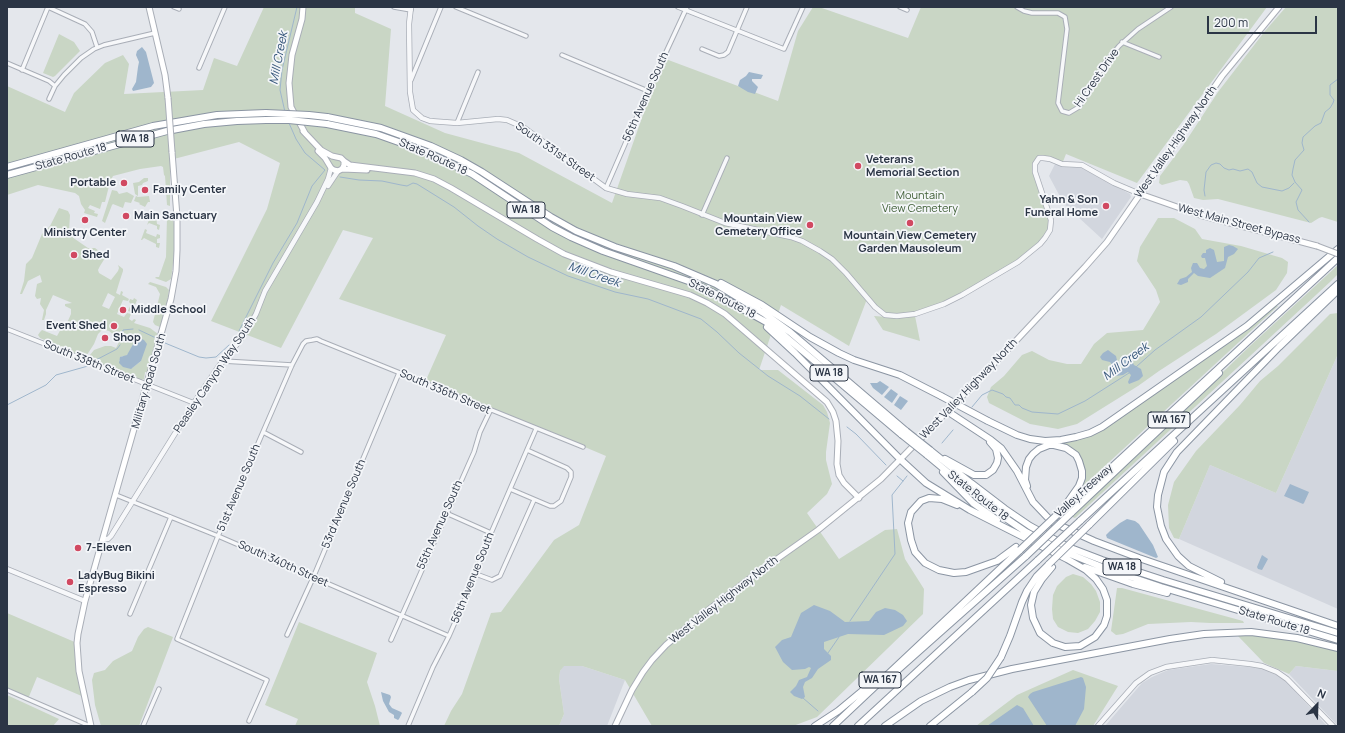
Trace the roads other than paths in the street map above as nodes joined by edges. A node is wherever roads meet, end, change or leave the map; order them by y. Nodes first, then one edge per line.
1 (48, 7) edge
2 (150, 7) edge
3 (225, 7) edge
4 (303, 7) edge
5 (394, 7) edge
6 (441, 7) edge
7 (456, 7) edge
8 (678, 7) edge
9 (747, 7) edge
10 (803, 7) edge
11 (900, 7) edge
12 (1017, 7) edge
13 (1171, 7) edge
14 (1279, 7) edge
15 (411, 8) edge
16 (686, 9) edge
17 (907, 10) dead end
18 (737, 30) junction
19 (155, 33) junction
20 (526, 36) dead end
21 (1122, 42) junction
22 (97, 47) junction
23 (702, 49) dead end
24 (562, 56) dead end
25 (1159, 57) dead end
26 (7, 63) edge
27 (199, 68) dead end
28 (22, 70) junction
29 (478, 72) dead end
30 (410, 81) junction
31 (55, 86) junction
32 (648, 91) junction
33 (49, 99) dead end
34 (327, 120) junction
35 (457, 123) junction
36 (303, 131) junction
37 (334, 157) junction
38 (727, 158) dead end
39 (344, 161) junction
40 (7, 167) edge
41 (330, 167) junction
42 (340, 170) junction
43 (382, 170) junction
44 (7, 175) edge
45 (606, 188) junction
46 (1140, 194) junction
47 (317, 202) junction
48 (701, 214) junction
49 (1338, 249) edge
50 (1338, 254) edge
51 (1338, 258) edge
52 (674, 266) junction
53 (1338, 284) edge
54 (1338, 290) edge
55 (752, 315) junction
56 (1266, 325) junction
57 (7, 329) edge
58 (306, 341) joint
59 (223, 361) junction
60 (292, 365) junction
61 (399, 373) junction
62 (147, 385) junction
63 (1221, 392) junction
64 (194, 403) junction
65 (490, 411) junction
66 (947, 411) junction
67 (972, 428) junction
68 (536, 429) junction
69 (263, 432) junction
70 (904, 433) junction
71 (583, 447) dead end
72 (527, 450) junction
73 (301, 452) dead end
74 (929, 453) junction
75 (901, 460) junction
76 (934, 461) junction
77 (510, 489) junction
78 (116, 495) junction
79 (859, 498) junction
80 (534, 500) junction
81 (133, 501) junction
82 (1033, 502) junction
83 (970, 510) junction
84 (1061, 511) junction
85 (446, 513) junction
86 (171, 517) junction
87 (1014, 531) junction
88 (491, 533) junction
89 (218, 536) junction
90 (103, 539) junction
91 (1018, 549) junction
92 (1067, 559) junction
93 (1050, 566) junction
94 (7, 569) edge
95 (476, 574) junction
96 (313, 578) junction
97 (85, 600) junction
98 (1266, 601) junction
99 (130, 614) dead end
100 (401, 616) junction
101 (1270, 619) junction
102 (1338, 626) edge
103 (1338, 633) edge
104 (287, 635) dead end
105 (449, 636) junction
106 (928, 636) junction
107 (391, 640) dead end
108 (1338, 640) edge
109 (1338, 648) edge
110 (159, 689) dead end
111 (7, 690) edge
112 (249, 721) dead end
113 (90, 726) edge
114 (144, 726) edge
115 (408, 726) edge
116 (615, 726) edge
117 (815, 726) edge
118 (833, 726) edge
119 (858, 726) edge
120 (885, 726) edge
121 (930, 726) edge
122 (1098, 726) edge
123 (1333, 726) edge

1 - 22 street
1 - 28 street
2 - 19 main road, Military Road South
3 - 27 street
4 - 36 main road
5 - 15 street
6 - 30 street
7 - 20 street
8 - 16 street
9 - 18 street
10 - 18 street
11 - 17 street
12 - 21 street, Hi Crest Drive
13 - 21 street, Hi Crest Drive
14 - 46 main road, West Valley Highway North
15 - 30 street, South 331st Street
16 - 18 street
16 - 32 street, 56th Avenue South
18 - 23 street
19 - 22 street
19 - 62 main road, Military Road South, bridge
21 - 25 street
22 - 31 street
24 - 32 street
26 - 28 street
28 - 31 street
29 - 35 street
30 - 35 street, South 331st Street
31 - 33 street
32 - 45 street, 56th Avenue South
34 - 40 highway, State Route 18 / WA 18, bridge
34 - 44 highway, State Route 18 / WA 18, bridge
34 - 52 highway, State Route 18 / WA 18
34 - 55 highway, State Route 18 / WA 18
35 - 45 street, South 331st Street
36 - 37 main road
36 - 41 main road
37 - 39 main road
37 - 41 main road
38 - 48 street
39 - 42 main road
39 - 43 main road
41 - 42 main road
41 - 47 street, Peasley Canyon Way South
42 - 43 main road
42 - 47 street, Peasley Canyon Way South
43 - 79 main road
45 - 48 street, South 331st Street
46 - 48 street, South 331st Street
46 - 50 main road, West Main Street Bypass, bridge
46 - 66 main road, West Valley Highway North
47 - 59 street, Peasley Canyon Way South
49 - 52 highway, bridge
51 - 56 highway, Valley Freeway / WA 167
52 - 70 highway, State Route 18 / WA 18
53 - 63 highway, Valley Freeway / WA 167
54 - 98 highway
55 - 70 highway, State Route 18 / WA 18
55 - 75 highway
56 - 84 highway, Valley Freeway / WA 167
56 - 118 highway, WA 167, bridge
57 - 62 street, South 338th Street
58 - 60 street, 51st Avenue South
58 - 61 street, South 336th Street
59 - 60 street
59 - 64 street, Peasley Canyon Way South
60 - 69 street, 51st Avenue South
61 - 65 street, South 336th Street
61 - 96 street, 53rd Avenue South
62 - 64 street, South 338th Street
62 - 78 main road, Military Road South
63 - 93 highway, bridge
63 - 119 highway, Valley Freeway / WA 167, bridge
64 - 81 street, Peasley Canyon Way South
65 - 68 street, South 336th Street
65 - 85 street, 55th Avenue South
66 - 67 highway
66 - 75 main road, West Valley Highway North
67 - 74 highway
67 - 82 highway
68 - 71 street, South 336th Street
68 - 72 street, 56th Avenue South
69 - 73 street
69 - 89 street, 51st Avenue South
70 - 74 highway, State Route 18 / WA 18, bridge
72 - 77 street, 56th Avenue South
72 - 80 street
74 - 76 highway, State Route 18 / WA 18
74 - 103 highway, State Route 18 / WA 18
75 - 79 main road, West Valley Highway North
75 - 83 highway
76 - 87 highway
76 - 101 highway, State Route 18 / WA 18
77 - 80 street
77 - 88 street, 56th Avenue South
78 - 81 street, South 340th Street
78 - 90 main road, Military Road South
79 - 116 main road, West Valley Highway North
80 - 95 street
81 - 86 street, South 340th Street
81 - 90 street, Peasley Canyon Way South
82 - 84 highway
82 - 98 highway
83 - 87 highway
83 - 91 highway
84 - 91 highway, Valley Freeway / WA 167, bridge
85 - 88 street
85 - 100 street, 55th Avenue South
86 - 89 street, South 340th Street
86 - 99 street
87 - 92 highway
88 - 95 street, 56th Avenue South
89 - 96 street, South 340th Street
89 - 112 street, 51st Avenue South
90 - 97 main road, Military Road South
91 - 106 highway, WA 167
92 - 93 highway
92 - 101 highway
93 - 121 highway, bridge
94 - 97 street
95 - 105 street, 56th Avenue South
96 - 100 street, South 340th Street
96 - 104 street, 53rd Avenue South
97 - 113 main road, Military Road South
98 - 102 highway
100 - 105 street, South 340th Street
100 - 107 street, 55th Avenue South
101 - 108 highway, State Route 18 / WA 18
105 - 115 street, 56th Avenue South
106 - 117 highway
106 - 118 highway, WA 167
109 - 120 highway
110 - 114 street
111 - 113 street
122 - 123 street

